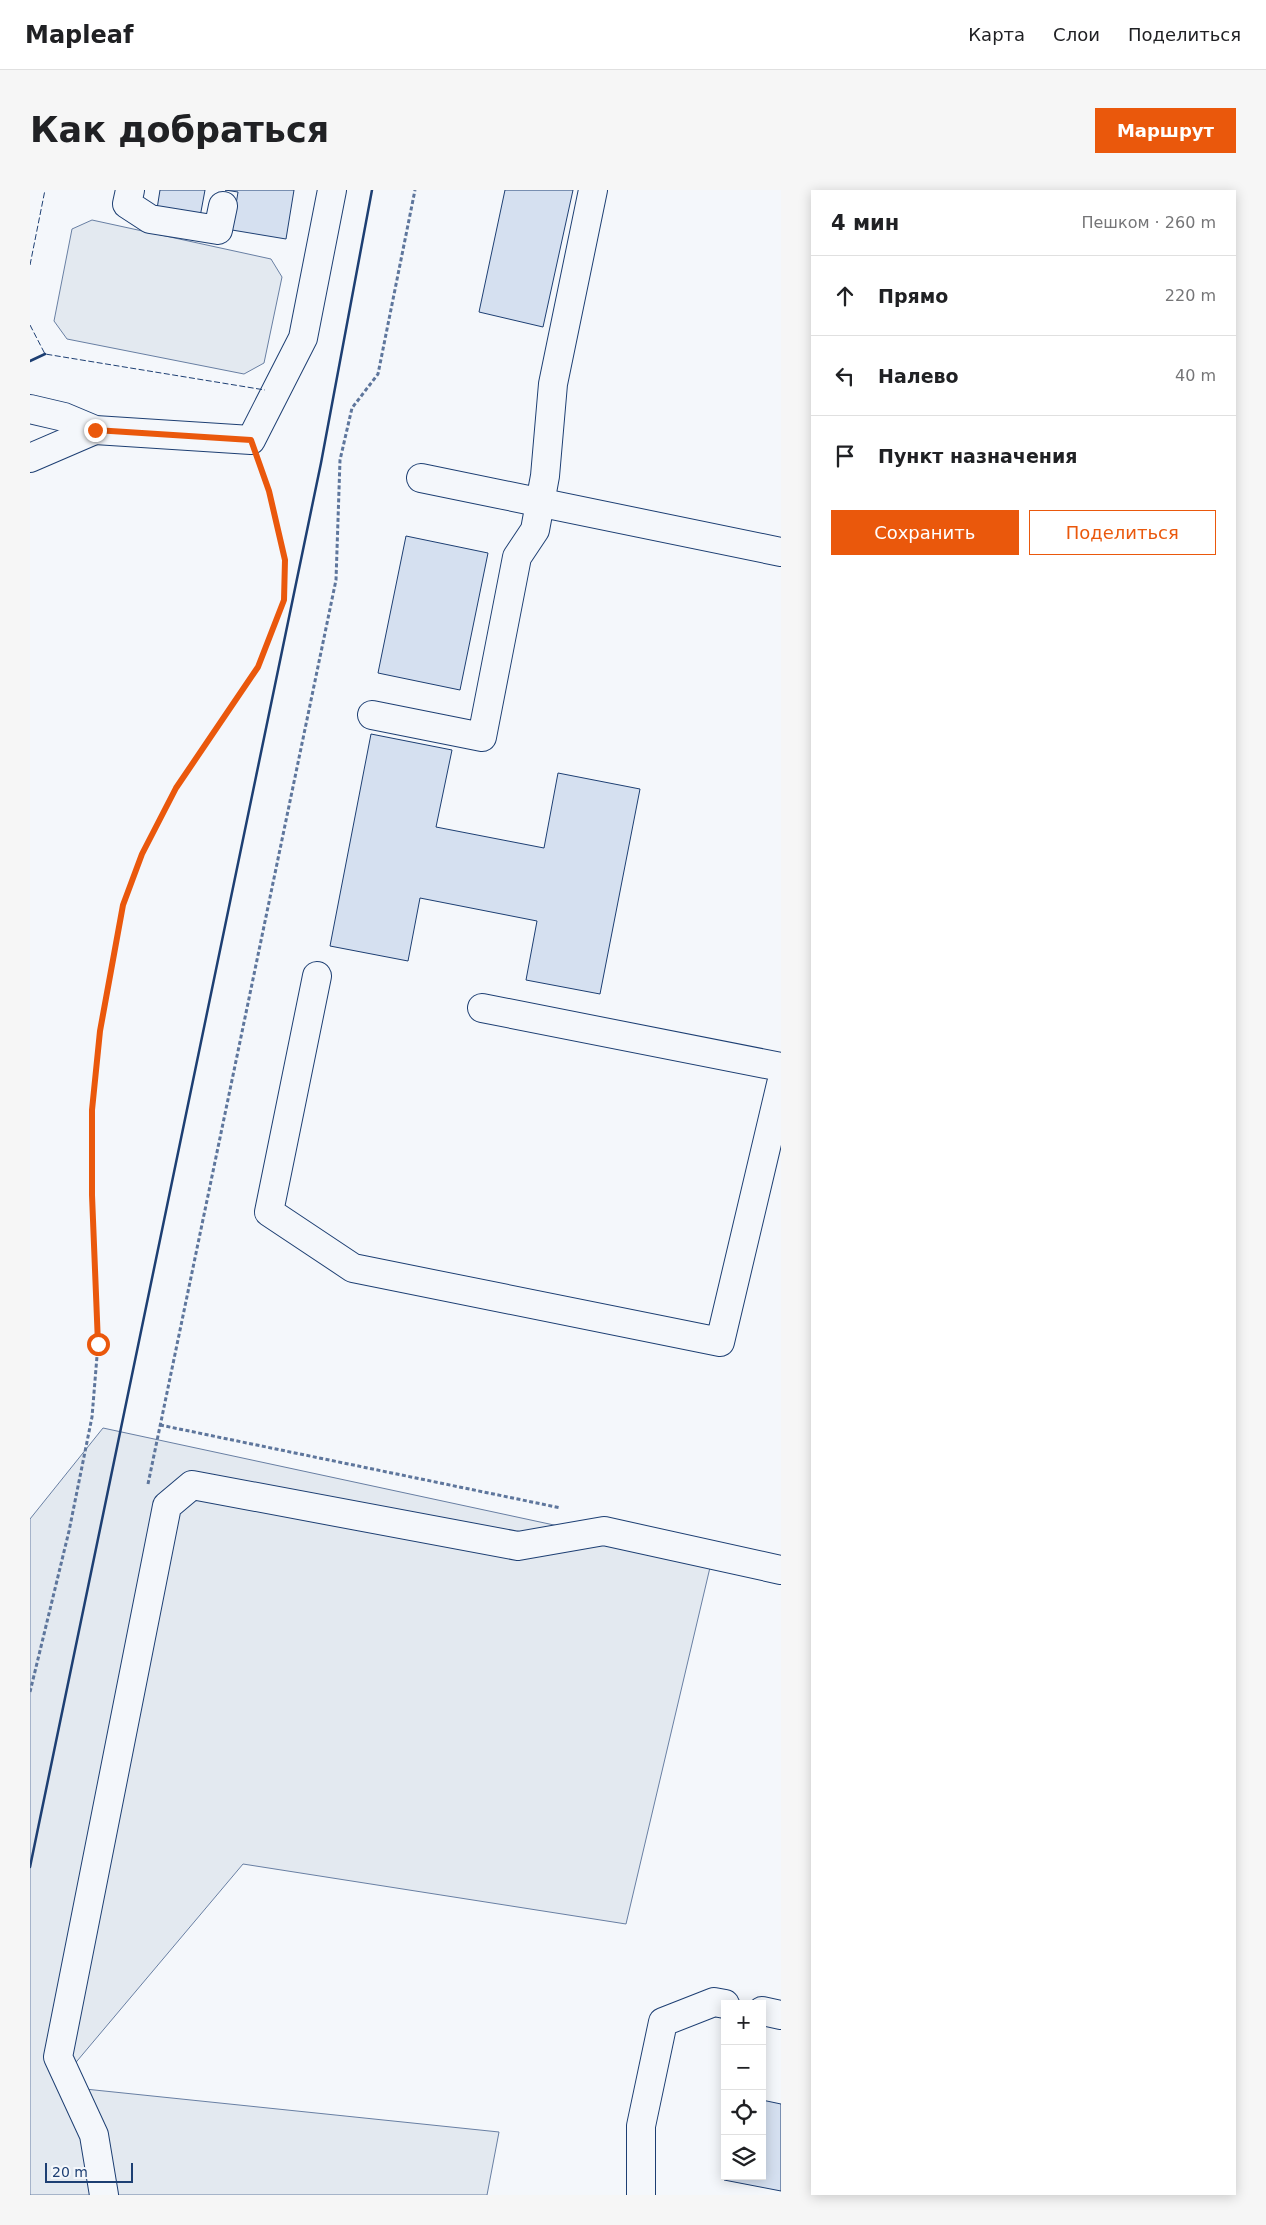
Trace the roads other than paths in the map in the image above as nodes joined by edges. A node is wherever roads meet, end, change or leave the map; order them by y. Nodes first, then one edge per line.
1 (130, 190) edge
2 (332, 190) edge
3 (593, 190) edge
4 (223, 206) dead end
5 (30, 409) edge
6 (95, 430) junction
7 (30, 458) edge
8 (421, 478) dead end
9 (541, 503) junction
10 (781, 552) edge
11 (372, 716) dead end
12 (317, 976) dead end
13 (482, 1008) dead end
14 (781, 1067) edge
15 (781, 1084) edge
16 (781, 1570) edge
17 (721, 2003) edge
18 (766, 2012) edge
19 (781, 2015) edge
20 (104, 2195) edge
21 (641, 2195) edge

1 - 4 lane
2 - 6 lane
3 - 9 lane
5 - 6 lane
6 - 7 lane
8 - 9 lane
9 - 10 lane
9 - 11 lane
12 - 15 lane
13 - 14 lane
16 - 20 lane
17 - 21 lane
18 - 19 lane

